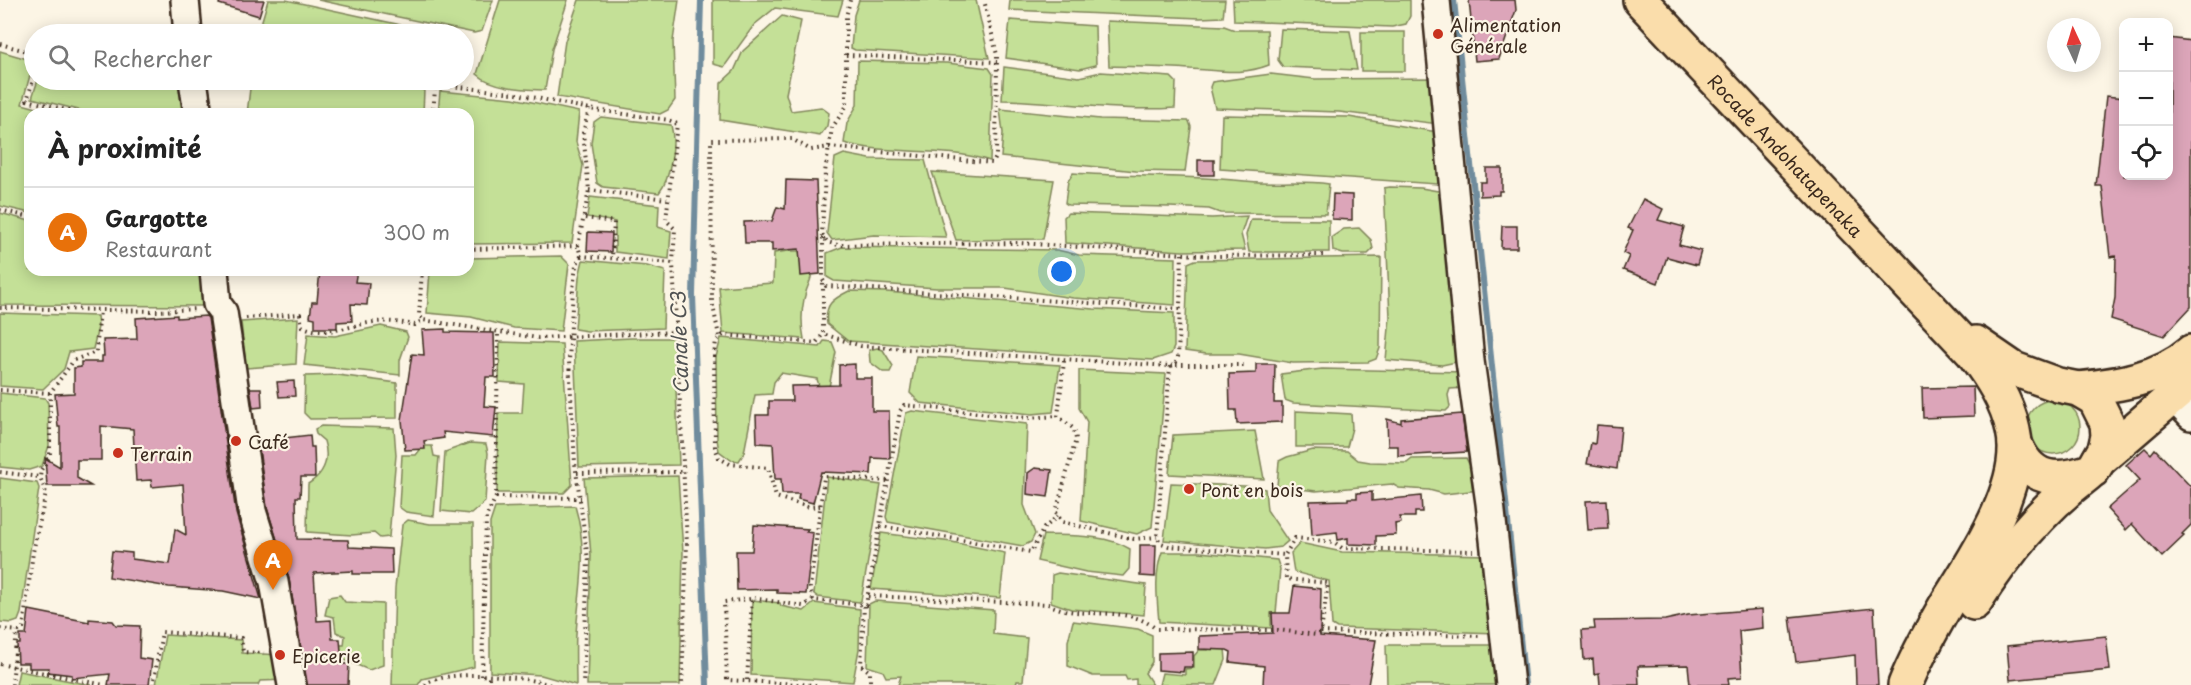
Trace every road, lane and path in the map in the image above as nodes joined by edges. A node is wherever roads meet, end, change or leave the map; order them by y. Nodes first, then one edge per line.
1 (186, 0) edge
2 (850, 0) edge
3 (984, 0) edge
4 (1436, 0) edge
5 (1640, 0) edge
6 (187, 24) edge
7 (0, 44) edge
8 (24, 50) edge
9 (846, 55) junction
10 (996, 62) junction
11 (474, 89) edge
12 (30, 90) edge
13 (194, 90) edge
14 (435, 90) edge
15 (52, 108) edge
16 (197, 108) edge
17 (433, 108) edge
18 (589, 109) junction
19 (829, 147) junction
20 (589, 190) junction
21 (667, 199) junction
22 (0, 210) edge
23 (24, 216) edge
24 (585, 218) junction
25 (823, 238) junction
26 (578, 246) junction
27 (474, 249) edge
28 (1182, 254) junction
29 (1327, 255) dead end
30 (581, 256) junction
31 (612, 258) junction
32 (673, 263) junction
33 (215, 276) edge
34 (422, 276) edge
35 (823, 283) junction
36 (0, 308) edge
37 (1933, 308) junction
38 (201, 309) dead end
39 (1180, 309) junction
40 (100, 311) junction
41 (237, 318) dead end
42 (423, 320) junction
43 (498, 332) junction
44 (676, 332) junction
45 (823, 334) junction
46 (719, 336) junction
47 (570, 338) junction
48 (2191, 352) edge
49 (1064, 360) junction
50 (1173, 365) junction
51 (1244, 365) dead end
52 (2068, 387) junction
53 (0, 390) edge
54 (50, 393) junction
55 (2185, 398) edge
56 (1058, 416) junction
57 (2014, 437) junction
58 (2096, 465) junction
59 (0, 472) edge
60 (682, 472) junction
61 (577, 473) junction
62 (40, 477) junction
63 (889, 482) junction
64 (495, 497) junction
65 (581, 498) junction
66 (820, 506) junction
67 (1058, 516) junction
68 (880, 526) junction
69 (1156, 537) junction
70 (1495, 552) junction
71 (1285, 555) junction
72 (868, 596) junction
73 (750, 599) junction
74 (813, 600) junction
75 (864, 606) junction
76 (0, 629) edge
77 (17, 631) junction
78 (1321, 632) junction
79 (1505, 636) junction
80 (274, 653) dead end
81 (0, 664) edge
82 (13, 665) junction
83 (482, 676) junction
84 (489, 677) junction
85 (747, 680) junction
86 (12, 685) edge
87 (104, 685) edge
88 (153, 685) edge
89 (292, 685) edge
90 (425, 685) edge
91 (489, 685) edge
92 (550, 685) edge
93 (583, 685) edge
94 (682, 685) edge
95 (816, 685) edge
96 (870, 685) edge
97 (1510, 685) edge
98 (1905, 685) edge
99 (1926, 685) edge

1 - 6 street
2 - 9 path
3 - 10 path
4 - 70 street
5 - 37 main road, Rocade Andohatapenaka
7 - 8 path
9 - 10 path
9 - 19 path
10 - 19 path
11 - 18 path
12 - 15 path
13 - 16 street
14 - 17 path
18 - 20 path
18 - 21 path
19 - 25 path
19 - 46 path
20 - 21 path
20 - 24 path
21 - 32 path
22 - 23 path
24 - 26 path
24 - 31 path
25 - 28 path
25 - 35 path
26 - 27 path
26 - 30 path
28 - 29 path
28 - 39 path
30 - 31 path
30 - 47 path
31 - 32 path
32 - 44 path
33 - 89 street
34 - 42 path
35 - 39 path
35 - 45 path
36 - 40 path
37 - 52 main road
37 - 57 main road
38 - 40 path
39 - 50 path
40 - 54 path
41 - 42 path
42 - 43 path
43 - 47 path
43 - 64 path
44 - 47 path
44 - 60 path
45 - 46 path
45 - 49 path
46 - 66 path
47 - 61 path
48 - 52 main road
49 - 50 path
49 - 56 path
50 - 51 path
50 - 69 path
52 - 57 main road
52 - 58 main road
53 - 54 path
54 - 62 path
55 - 58 main road
56 - 63 path
56 - 67 path
57 - 58 main road
57 - 98 main road
58 - 99 main road
59 - 62 path
60 - 61 path
60 - 94 path
61 - 65 path
62 - 77 path
63 - 66 path
63 - 68 path
64 - 65 path
64 - 83 path
65 - 93 path
66 - 74 path
67 - 68 path
67 - 69 path
68 - 72 path
69 - 71 path
70 - 71 path
70 - 79 street
71 - 78 path
72 - 75 path
72 - 78 path
73 - 74 path
73 - 85 path
73 - 85 path
74 - 75 path
75 - 96 path
76 - 77 path
77 - 82 path
78 - 79 path
79 - 97 street
80 - 88 path
81 - 82 path
82 - 86 path
82 - 87 path
83 - 84 path
83 - 90 path
84 - 91 path
84 - 92 path
85 - 95 path

